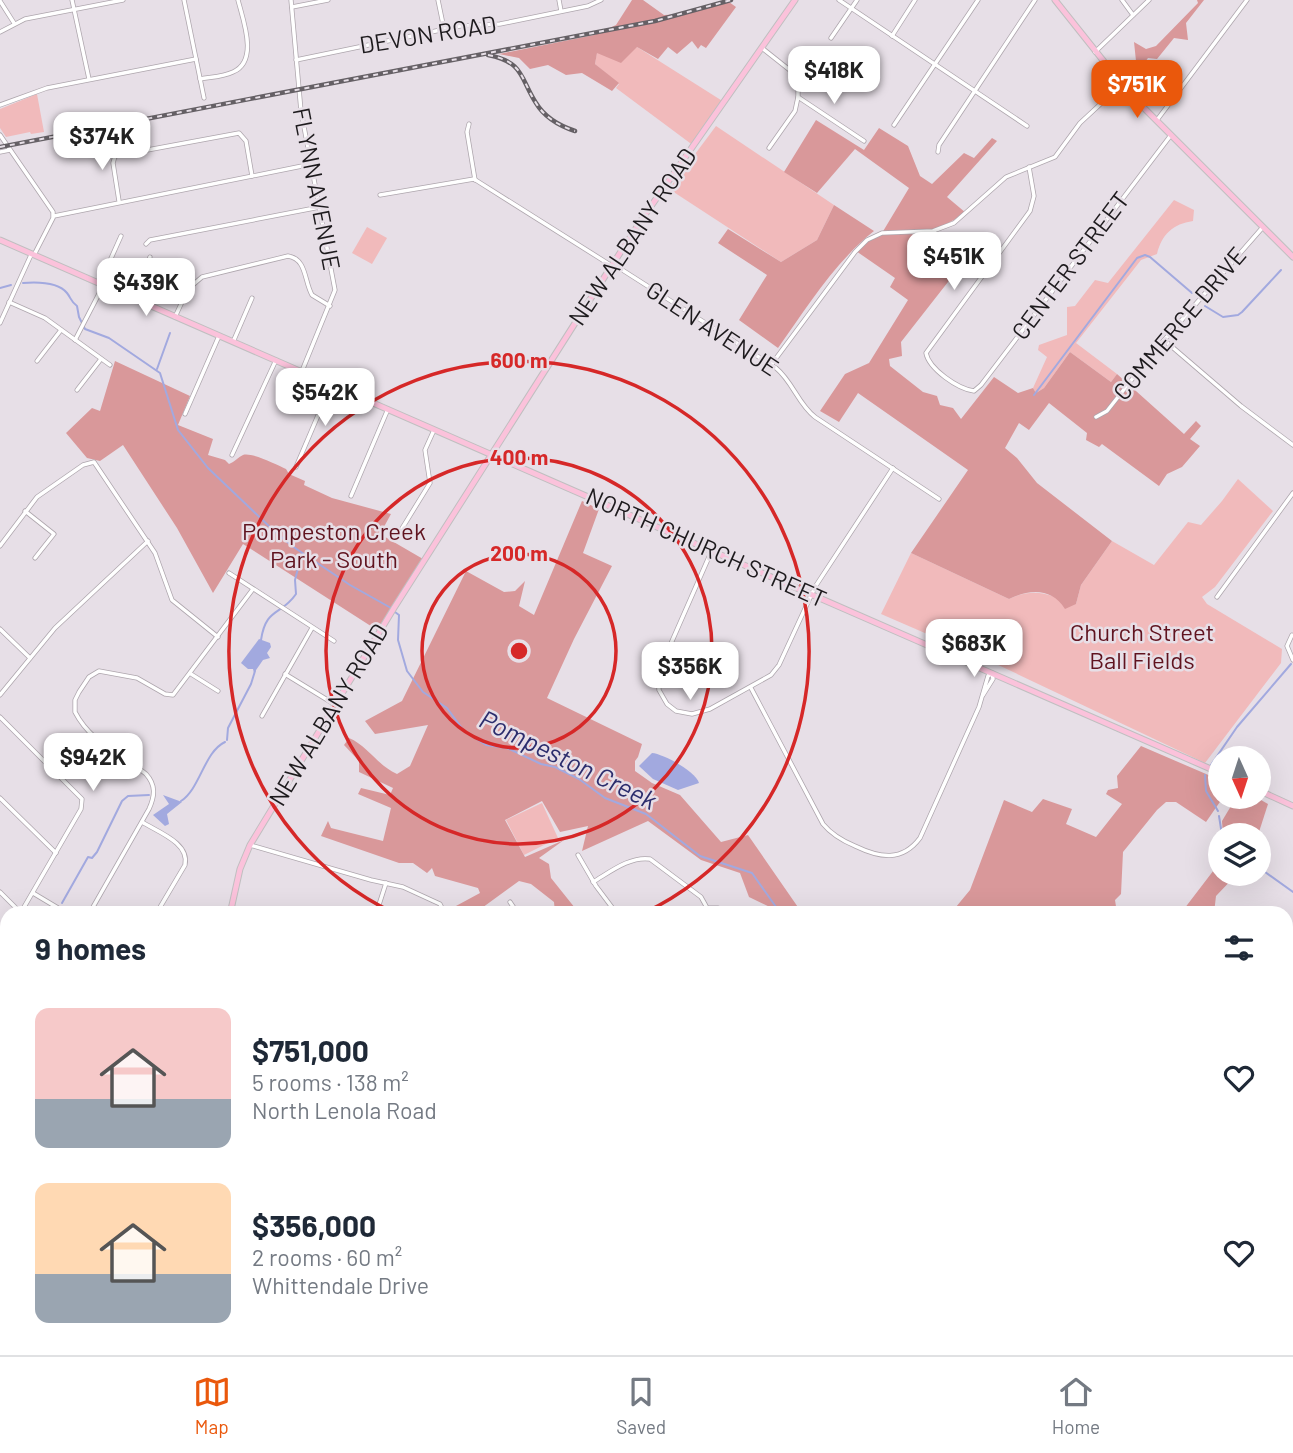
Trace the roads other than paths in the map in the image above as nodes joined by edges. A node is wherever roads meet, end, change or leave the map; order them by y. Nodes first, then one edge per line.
1 (72, 0) edge
2 (123, 0) edge
3 (184, 0) edge
4 (239, 0) edge
5 (291, 0) edge
6 (328, 0) edge
7 (438, 0) edge
8 (559, 0) edge
9 (601, 0) edge
10 (795, 0) edge
11 (839, 0) edge
12 (857, 0) edge
13 (915, 0) edge
14 (978, 0) edge
15 (1035, 0) edge
16 (1055, 0) edge
17 (1122, 0) edge
18 (1149, 0) edge
19 (1247, 0) edge
20 (0, 1) edge
21 (292, 7) junction
22 (852, 8) junction
23 (74, 9) junction
24 (561, 11) junction
25 (1133, 16) junction
26 (14, 23) junction
27 (444, 29) junction
28 (0, 32) edge
29 (892, 36) junction
30 (831, 38) dead end
31 (762, 48) junction
32 (1095, 52) junction
33 (196, 59) junction
34 (296, 60) junction
35 (935, 64) junction
36 (798, 75) junction
37 (89, 79) junction
38 (200, 79) junction
39 (1121, 85) junction
40 (867, 86) dead end
41 (975, 91) junction
42 (798, 97) junction
43 (204, 98) dead end
44 (0, 105) edge
45 (1157, 120) junction
46 (469, 124) dead end
47 (894, 125) dead end
48 (1027, 126) dead end
49 (0, 135) edge
50 (1171, 135) junction
51 (864, 141) dead end
52 (769, 148) dead end
53 (10, 150) junction
54 (0, 152) edge
55 (938, 152) dead end
56 (312, 164) junction
57 (1029, 167) junction
58 (252, 176) junction
59 (475, 180) junction
60 (380, 195) dead end
61 (119, 201) junction
62 (320, 207) junction
63 (54, 216) junction
64 (1263, 227) junction
65 (121, 236) dead end
66 (0, 240) edge
67 (146, 244) dead end
68 (33, 255) junction
69 (150, 257) dead end
70 (1293, 257) edge
71 (612, 265) junction
72 (102, 284) junction
73 (132, 298) junction
74 (252, 298) dead end
75 (9, 302) junction
76 (330, 306) junction
77 (175, 317) junction
78 (0, 323) edge
79 (61, 330) junction
80 (219, 336) junction
81 (75, 340) junction
82 (1164, 340) junction
83 (233, 342) junction
84 (101, 359) junction
85 (275, 360) junction
86 (37, 361) dead end
87 (110, 365) dead end
88 (771, 365) junction
89 (302, 371) junction
90 (331, 384) junction
91 (77, 390) dead end
92 (388, 408) junction
93 (185, 414) dead end
94 (1096, 417) dead end
95 (434, 429) junction
96 (1293, 445) edge
97 (493, 454) junction
98 (232, 455) dead end
99 (296, 467) dead end
100 (893, 468) junction
101 (1293, 493) edge
102 (351, 496) dead end
103 (939, 499) dead end
104 (26, 511) junction
105 (401, 530) dead end
106 (148, 541) junction
107 (0, 546) edge
108 (712, 551) junction
109 (35, 558) dead end
110 (229, 573) dead end
111 (253, 589) junction
112 (811, 594) junction
113 (1217, 597) dead end
114 (312, 628) junction
115 (0, 629) edge
116 (1292, 635) edge
117 (218, 637) junction
118 (334, 641) dead end
119 (30, 658) junction
120 (1293, 660) edge
121 (992, 673) junction
122 (191, 674) junction
123 (285, 674) junction
124 (751, 688) junction
125 (218, 691) dead end
126 (0, 695) edge
127 (335, 705) junction
128 (262, 716) dead end
129 (0, 717) edge
130 (1208, 768) edge
131 (1271, 796) edge
132 (0, 798) edge
133 (1293, 806) edge
134 (142, 822) junction
135 (250, 845) junction
136 (56, 853) junction
137 (578, 855) dead end
138 (593, 882) junction
139 (386, 883) junction
140 (0, 892) edge
141 (33, 893) junction
142 (510, 902) dead end
143 (13, 906) edge
144 (25, 906) edge
145 (55, 906) edge
146 (94, 906) edge
147 (161, 906) edge
148 (232, 906) edge
149 (379, 906) edge
150 (442, 906) edge
151 (513, 906) edge
152 (611, 906) edge
153 (704, 906) edge

1 - 23 street
2 - 23 street
3 - 33 street
4 - 38 street
5 - 21 street, FLYNN AVENUE
6 - 21 street
7 - 27 street
8 - 24 street
9 - 24 street, DEVON ROAD
10 - 31 main road, NEW ALBANY ROAD
11 - 22 street
12 - 22 street
13 - 29 street
14 - 35 street
15 - 41 street
16 - 32 main road
17 - 25 street
18 - 25 street
19 - 45 street
20 - 26 street
21 - 34 street, FLYNN AVENUE
22 - 29 street
22 - 30 street
23 - 26 street
23 - 37 street
24 - 27 street, DEVON ROAD
25 - 32 street
26 - 28 street
27 - 34 street, DEVON ROAD
29 - 35 street
31 - 36 street
31 - 71 main road, NEW ALBANY ROAD
32 - 39 main road
33 - 37 street
33 - 38 street
34 - 56 street, FLYNN AVENUE
35 - 41 street
35 - 47 street
36 - 40 street
36 - 42 street
37 - 44 street
38 - 43 street
39 - 45 main road
39 - 57 street
41 - 48 street
41 - 55 street
42 - 51 street
42 - 52 street
45 - 50 main road
46 - 59 street
49 - 53 street
50 - 57 street, CENTER STREET
50 - 64 main road
53 - 54 street
53 - 63 street
56 - 58 street
56 - 62 street, FLYNN AVENUE
57 - 88 street
58 - 61 street
58 - 61 street
59 - 60 street
59 - 71 street, GLEN AVENUE
61 - 63 street
62 - 67 street
62 - 76 street, FLYNN AVENUE
63 - 68 street
64 - 70 main road
64 - 82 street, COMMERCE DRIVE
65 - 72 street
66 - 68 main road, NORTH CHURCH STREET
68 - 72 main road, NORTH CHURCH STREET
68 - 75 street
69 - 73 street
71 - 88 street, GLEN AVENUE
71 - 97 main road, NEW ALBANY ROAD
72 - 73 main road, NORTH CHURCH STREET
72 - 81 street
73 - 77 main road, NORTH CHURCH STREET
74 - 83 street
75 - 78 street
75 - 79 street
76 - 77 street
76 - 89 street, FLYNN AVENUE
77 - 80 main road, NORTH CHURCH STREET
79 - 81 street
79 - 86 street
80 - 83 main road, NORTH CHURCH STREET
80 - 93 street
81 - 84 street
82 - 94 street, COMMERCE DRIVE
82 - 96 street
83 - 85 main road, NORTH CHURCH STREET
84 - 87 street
84 - 91 street
85 - 89 main road, NORTH CHURCH STREET
85 - 98 street
88 - 100 street, GLEN AVENUE
89 - 90 main road, NORTH CHURCH STREET
90 - 92 main road, NORTH CHURCH STREET
90 - 99 street
92 - 95 main road, NORTH CHURCH STREET
92 - 102 street
95 - 97 main road, NORTH CHURCH STREET
95 - 105 street
97 - 108 main road, NORTH CHURCH STREET
97 - 127 main road, NEW ALBANY ROAD
100 - 103 street, GLEN AVENUE
100 - 112 street
101 - 113 street
104 - 106 street
104 - 107 street
104 - 109 street
106 - 117 street
106 - 119 street
108 - 112 main road, NORTH CHURCH STREET
108 - 124 street
110 - 111 street
111 - 114 street
111 - 117 street
112 - 121 main road, NORTH CHURCH STREET
112 - 124 street
114 - 118 street
114 - 123 street
115 - 119 street
116 - 120 street
117 - 122 street
119 - 126 street
121 - 124 street
121 - 130 main road, NORTH CHURCH STREET
122 - 125 street
122 - 134 street
123 - 127 street
123 - 128 street
127 - 135 main road, NEW ALBANY ROAD
129 - 136 street
131 - 133 main road
132 - 136 street
134 - 146 street
134 - 147 street
135 - 139 street
135 - 148 main road, NEW ALBANY ROAD
136 - 141 street
137 - 138 street
138 - 152 street
138 - 153 street
139 - 149 street
139 - 150 street
140 - 143 street
141 - 144 street
141 - 145 street
142 - 151 street

